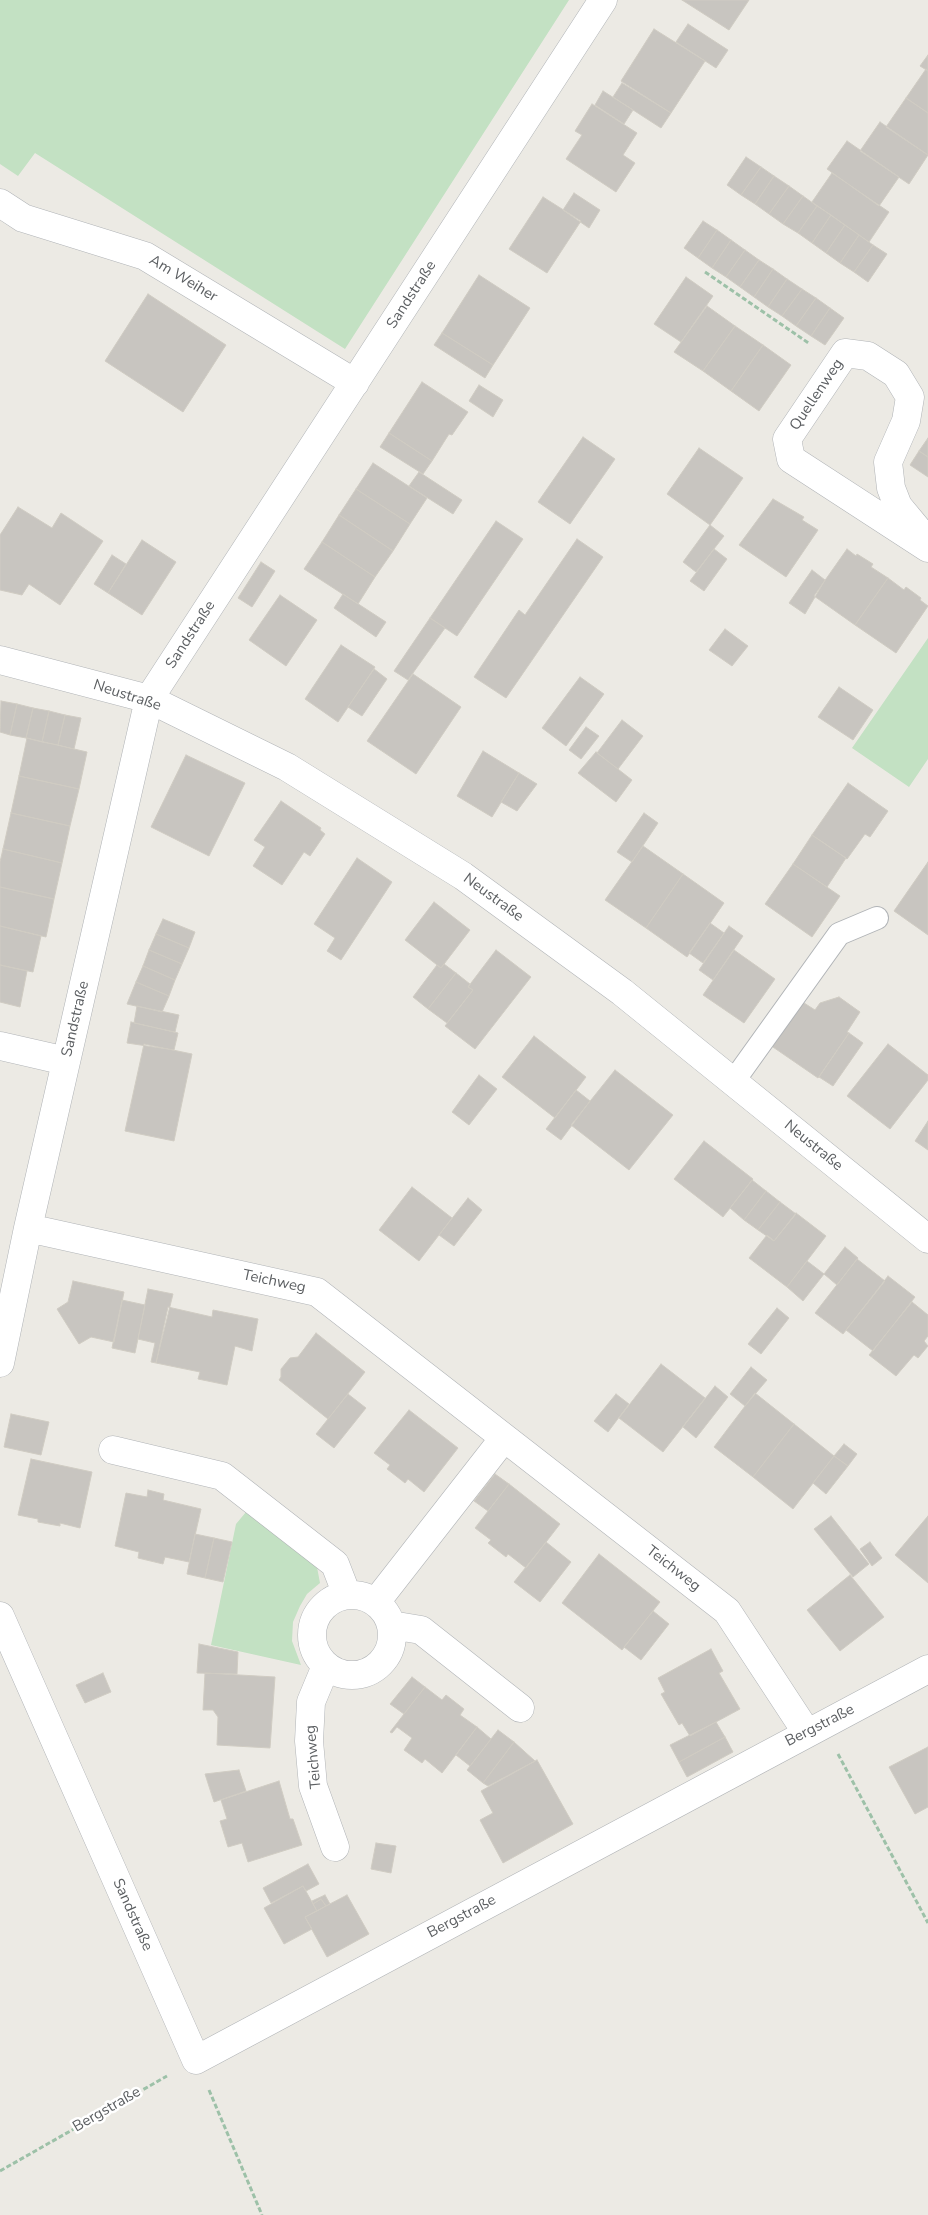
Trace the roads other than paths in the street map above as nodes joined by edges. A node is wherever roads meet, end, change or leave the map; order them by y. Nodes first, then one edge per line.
1 (603, 0) edge
2 (0, 203) edge
3 (355, 383) junction
4 (928, 542) edge
5 (928, 548) edge
6 (0, 660) edge
7 (149, 699) junction
8 (877, 918) dead end
9 (0, 1046) edge
10 (66, 1061) junction
11 (733, 1082) junction
12 (28, 1228) junction
13 (928, 1239) edge
14 (0, 1363) edge
15 (504, 1438) junction
16 (113, 1450) dead end
17 (347, 1595) junction
18 (376, 1602) junction
19 (0, 1616) edge
20 (391, 1625) junction
21 (326, 1666) junction
22 (928, 1669) edge
23 (520, 1708) dead end
24 (807, 1732) junction
25 (335, 1848) dead end
26 (196, 2060) joint

1 - 3 street, Sandstraße
2 - 3 street, Am Weiher
3 - 7 street, Sandstraße
4 - 5 street, Quellenweg
6 - 7 street, Neustraße
7 - 10 street, Sandstraße
7 - 11 street, Neustraße
8 - 11 lane
9 - 10 street
10 - 12 street, Sandstraße
11 - 13 street, Neustraße
12 - 14 street, Sandstraße
12 - 15 street, Teichweg
15 - 18 street
15 - 24 street, Teichweg
16 - 17 street
17 - 18 street
17 - 21 street
18 - 20 street
19 - 26 street, Sandstraße
20 - 21 street
20 - 23 street
21 - 25 street, Teichweg
22 - 24 street, Bergstraße
24 - 26 street, Bergstraße

